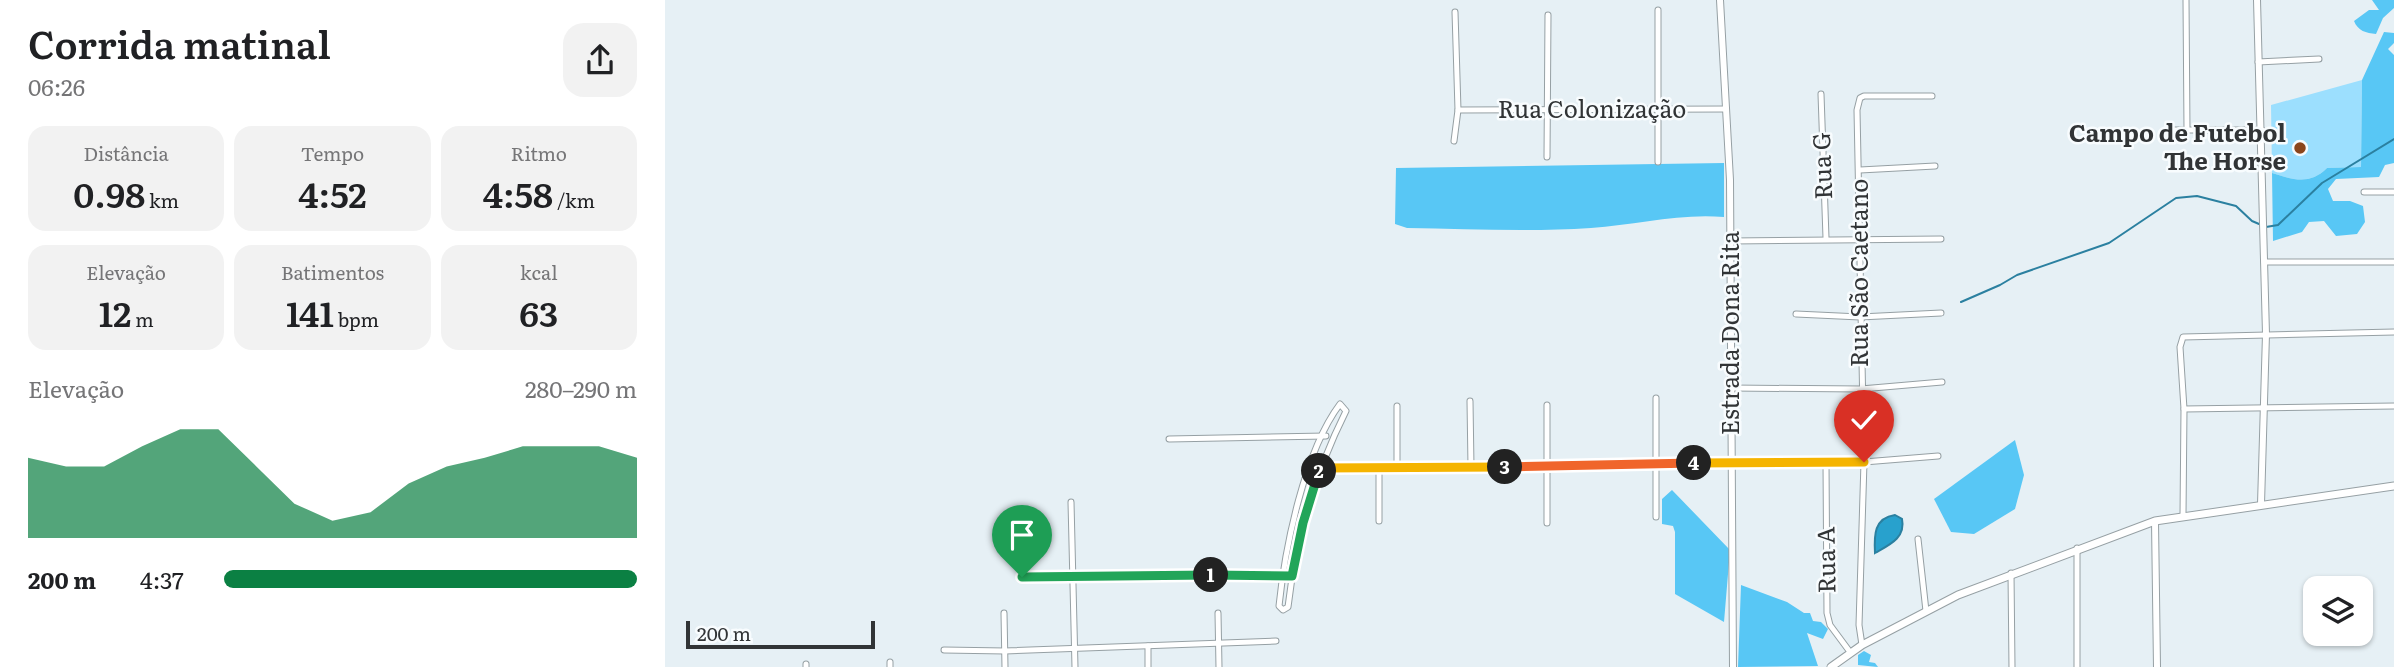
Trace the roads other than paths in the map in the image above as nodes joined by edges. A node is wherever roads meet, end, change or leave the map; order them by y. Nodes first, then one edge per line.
1 (1720, 0) edge
2 (2186, 0) edge
3 (2257, 0) edge
4 (1658, 10) dead end
5 (1455, 12) dead end
6 (1548, 15) dead end
7 (2319, 59) dead end
8 (2258, 62) junction
9 (1821, 94) dead end
10 (1932, 96) dead end
11 (1726, 109) junction
12 (1458, 110) junction
13 (1549, 110) junction
14 (1656, 110) junction
15 (2169, 130) dead end
16 (2187, 130) junction
17 (2262, 130) junction
18 (1454, 141) dead end
19 (1547, 156) dead end
20 (1658, 162) dead end
21 (1935, 166) dead end
22 (1860, 170) junction
23 (2364, 192) dead end
24 (2394, 192) edge
25 (1826, 238) junction
26 (1941, 239) dead end
27 (1859, 240) junction
28 (1731, 241) junction
29 (2264, 262) junction
30 (2394, 262) edge
31 (1941, 313) dead end
32 (1796, 314) dead end
33 (1860, 317) junction
34 (2394, 332) edge
35 (2266, 334) junction
36 (1942, 382) dead end
37 (1731, 388) junction
38 (1861, 389) junction
39 (1655, 398) dead end
40 (1470, 401) dead end
41 (1547, 405) dead end
42 (1397, 406) dead end
43 (2394, 406) edge
44 (2262, 408) junction
45 (2184, 409) junction
46 (1324, 435) junction
47 (1333, 438) junction
48 (1169, 439) dead end
49 (1938, 456) dead end
50 (1826, 462) junction
51 (1864, 462) junction
52 (1731, 463) junction
53 (1656, 464) junction
54 (1311, 465) junction
55 (1547, 466) junction
56 (1471, 467) junction
57 (1320, 468) junction
58 (1379, 469) junction
59 (1397, 469) junction
60 (2394, 486) edge
61 (1071, 502) dead end
62 (2261, 504) junction
63 (2183, 515) junction
64 (1656, 517) dead end
65 (1379, 521) dead end
66 (2155, 521) junction
67 (1547, 523) dead end
68 (1918, 540) dead end
69 (2077, 548) junction
70 (2011, 573) junction
71 (1283, 574) junction
72 (1292, 576) junction
73 (1022, 577) dead end
74 (1072, 578) junction
75 (1926, 611) junction
76 (1004, 613) dead end
77 (1218, 613) dead end
78 (1276, 641) dead end
79 (1218, 642) junction
80 (1862, 645) junction
81 (1148, 646) junction
82 (1074, 648) junction
83 (944, 650) dead end
84 (1005, 651) junction
85 (1850, 652) junction
86 (1005, 667) edge
87 (1075, 667) edge
88 (1148, 667) edge
89 (1219, 667) edge
90 (1733, 667) edge
91 (1831, 667) edge
92 (2012, 667) edge
93 (2077, 667) edge
94 (2157, 667) edge

1 - 11 street, Estrada Dona Rita
2 - 16 street
3 - 8 street
4 - 14 street
5 - 12 street
6 - 13 street
7 - 8 street
8 - 17 street
9 - 25 street, Rua G
10 - 22 street, Rua São Caetano
11 - 14 street, Rua Colonização
11 - 28 street, Estrada Dona Rita
12 - 13 street, Rua Colonização
12 - 18 street
13 - 14 street, Rua Colonização
13 - 19 street
14 - 20 street
15 - 16 street
16 - 17 street
17 - 29 street
21 - 22 street
22 - 27 street, Rua São Caetano
23 - 24 street
25 - 27 street
25 - 28 street
26 - 27 street
27 - 33 street, Rua São Caetano
28 - 37 street, Estrada Dona Rita
29 - 30 street
29 - 35 street
31 - 33 street
32 - 33 street
33 - 38 street, Rua São Caetano
34 - 35 street
35 - 44 street
35 - 45 street
36 - 38 street
37 - 38 street
37 - 52 street, Estrada Dona Rita
38 - 51 street, Rua São Caetano
39 - 53 street
40 - 56 street
41 - 55 street
42 - 59 street
43 - 44 street
44 - 45 street
44 - 62 street
45 - 63 street
46 - 47 street
46 - 47 street
46 - 48 street
46 - 54 street
47 - 57 street
49 - 51 street
50 - 51 street
50 - 52 street
50 - 85 street, Rua A
51 - 80 street, Rua São Caetano
52 - 53 street
52 - 90 street, Estrada Dona Rita
53 - 55 street
53 - 64 street
54 - 57 street
54 - 71 street
55 - 56 street
55 - 67 street
56 - 59 street
57 - 58 street
57 - 72 street
58 - 59 street
58 - 65 street
60 - 62 main road
61 - 74 street
62 - 63 main road
63 - 66 main road
66 - 69 main road
66 - 94 street
68 - 75 street
69 - 70 main road
69 - 93 street
70 - 75 main road
70 - 92 street
71 - 72 street
71 - 72 street
71 - 74 street
73 - 74 street
74 - 82 street
75 - 80 main road
76 - 84 street
77 - 79 street
78 - 79 street
79 - 81 street
79 - 89 street
80 - 85 main road
81 - 82 street
81 - 88 street
82 - 84 street
82 - 87 street
83 - 84 street
84 - 86 street
85 - 91 main road

